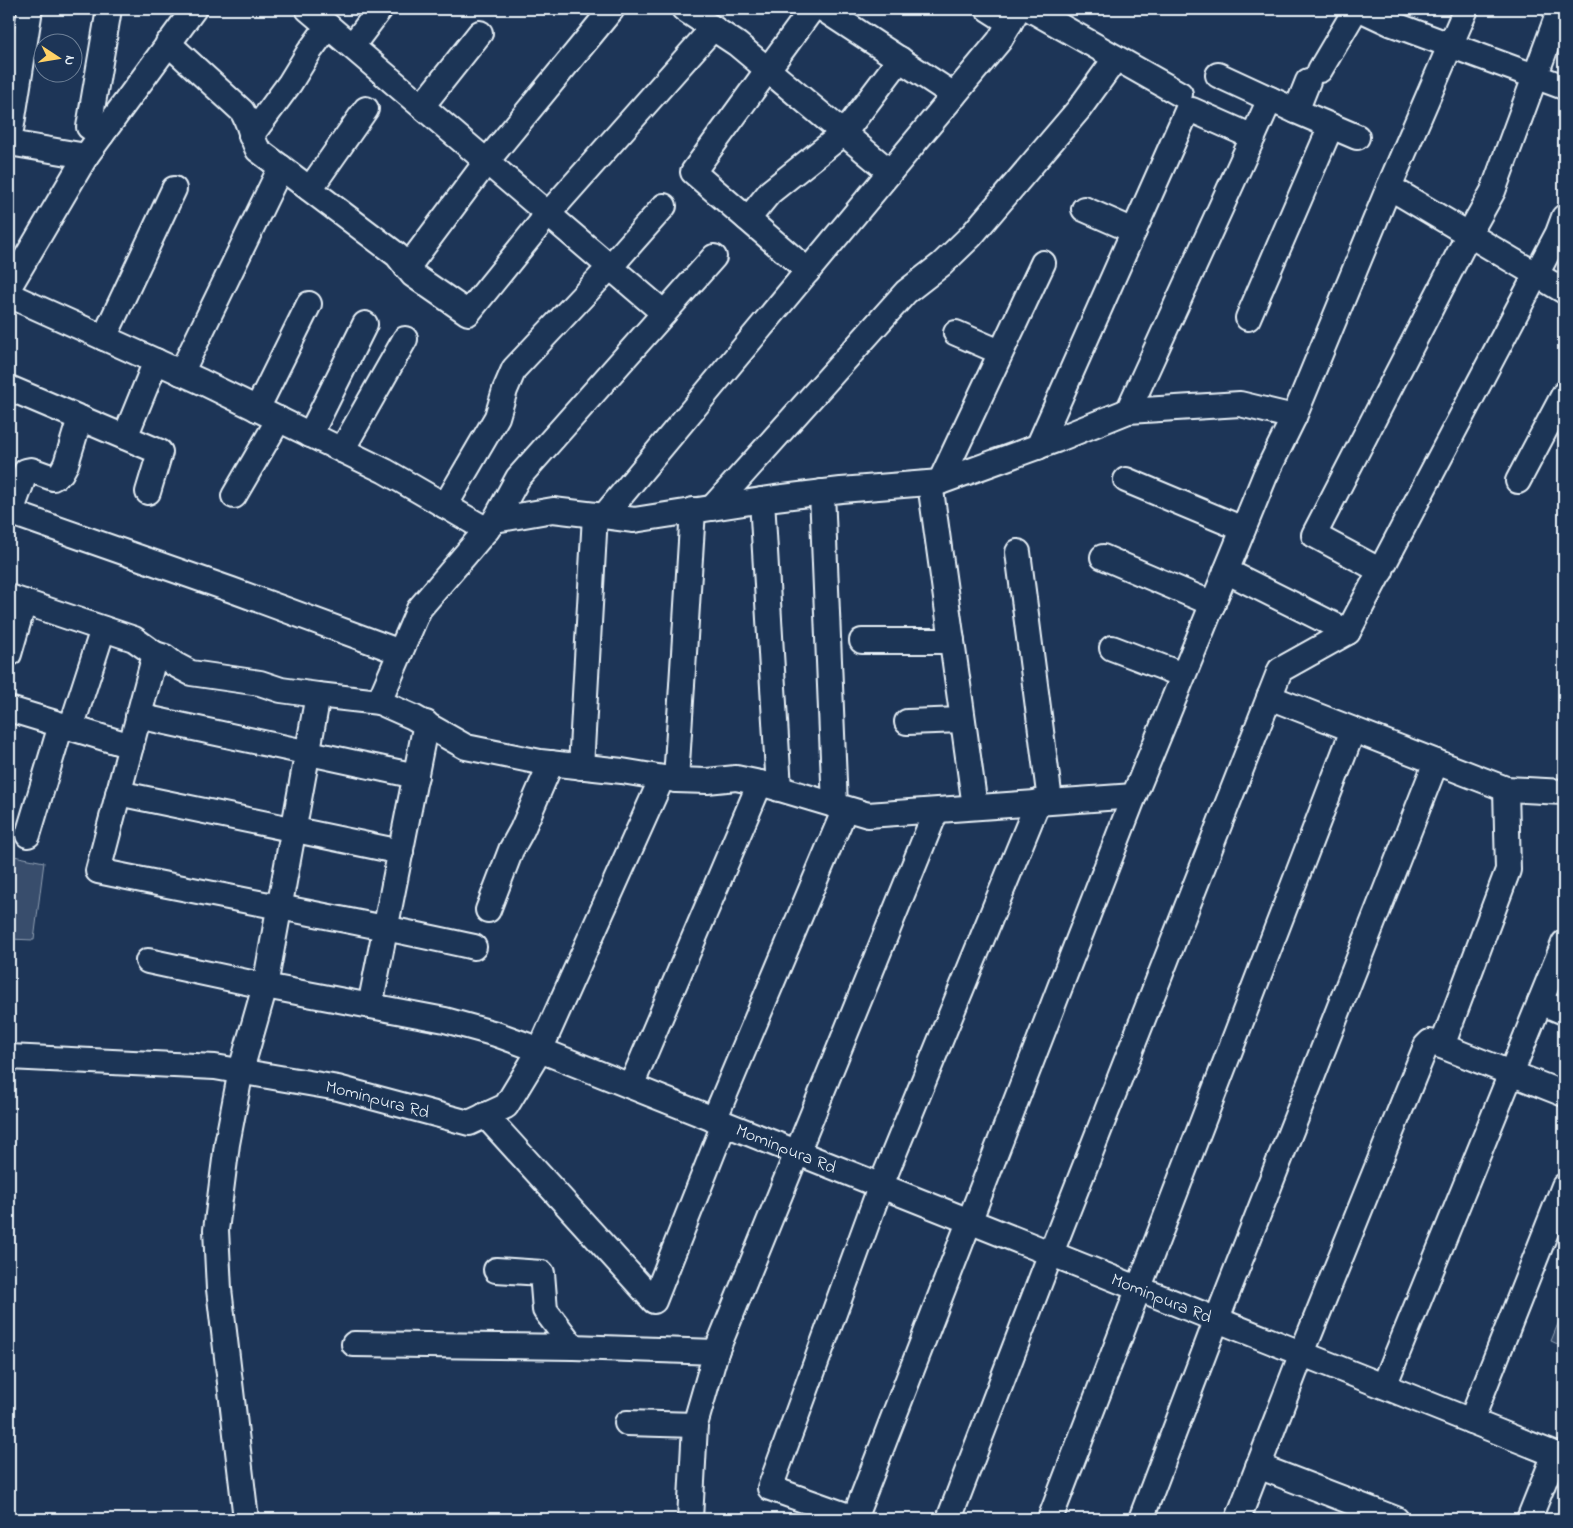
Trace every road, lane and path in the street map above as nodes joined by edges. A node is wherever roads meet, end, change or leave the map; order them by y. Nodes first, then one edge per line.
1 (30, 9) edge
2 (109, 9) edge
3 (194, 9) edge
4 (308, 9) edge
5 (380, 9) edge
6 (612, 9) edge
7 (684, 9) edge
8 (812, 9) edge
9 (823, 9) edge
10 (988, 9) edge
11 (1030, 9) edge
12 (1358, 9) edge
13 (1466, 9) edge
14 (1560, 9) edge
15 (1014, 16) edge
16 (328, 26) junction
17 (713, 28) junction
18 (480, 33) dead end
19 (168, 43) junction
20 (1450, 45) junction
21 (352, 46) junction
22 (1116, 58) junction
23 (900, 59) junction
24 (767, 69) junction
25 (1218, 75) dead end
26 (1535, 76) junction
27 (1564, 87) edge
28 (1180, 94) dead end
29 (954, 95) junction
30 (1270, 99) junction
31 (422, 106) junction
32 (366, 109) dead end
33 (1296, 111) junction
34 (1331, 126) junction
35 (844, 133) junction
36 (102, 134) junction
37 (251, 136) junction
38 (1253, 137) junction
39 (1358, 137) dead end
40 (9, 143) edge
41 (86, 156) junction
42 (487, 161) junction
43 (281, 167) junction
44 (890, 172) junction
45 (1389, 186) junction
46 (310, 189) junction
47 (174, 190) dead end
48 (664, 206) dead end
49 (1084, 209) dead end
50 (548, 214) junction
51 (1564, 217) edge
52 (748, 219) junction
53 (1134, 231) junction
54 (1469, 234) junction
55 (714, 257) dead end
56 (1043, 262) dead end
57 (610, 267) junction
58 (407, 268) junction
59 (808, 271) junction
60 (1536, 274) junction
61 (9, 287) edge
62 (1564, 291) edge
63 (9, 295) edge
64 (309, 304) dead end
65 (664, 313) junction
66 (1248, 318) dead end
67 (365, 324) dead end
68 (956, 334) dead end
69 (104, 338) junction
70 (405, 339) dead end
71 (1000, 352) junction
72 (156, 361) junction
73 (181, 373) junction
74 (9, 388) edge
75 (1564, 394) edge
76 (257, 409) junction
77 (1128, 411) junction
78 (1294, 417) junction
79 (80, 418) junction
80 (279, 419) junction
81 (310, 435) junction
82 (125, 437) junction
83 (1038, 447) junction
84 (342, 450) junction
85 (1126, 480) dead end
86 (1518, 481) dead end
87 (935, 483) junction
88 (148, 492) dead end
89 (822, 492) junction
90 (234, 496) dead end
91 (762, 500) junction
92 (445, 506) junction
93 (702, 509) junction
94 (10, 512) edge
95 (599, 516) junction
96 (491, 525) junction
97 (1243, 529) junction
98 (1018, 552) dead end
99 (1103, 557) dead end
100 (1380, 571) junction
101 (1226, 572) junction
102 (16, 600) edge
103 (1213, 604) junction
104 (103, 629) junction
105 (1348, 632) junction
106 (862, 641) dead end
107 (952, 641) junction
108 (1112, 648) dead end
109 (400, 652) junction
110 (9, 654) edge
111 (154, 654) junction
112 (1183, 676) junction
113 (318, 695) junction
114 (1269, 697) junction
115 (379, 702) junction
116 (9, 709) edge
117 (138, 716) junction
118 (962, 720) junction
119 (907, 722) dead end
120 (426, 724) junction
121 (66, 726) junction
122 (1353, 730) junction
123 (131, 746) junction
124 (308, 753) junction
125 (1436, 762) junction
126 (551, 763) junction
127 (581, 767) junction
128 (416, 776) junction
129 (669, 779) junction
130 (770, 786) junction
131 (1506, 789) junction
132 (1564, 792) edge
133 (118, 793) junction
134 (1134, 796) junction
135 (1044, 802) junction
136 (974, 807) junction
137 (840, 808) junction
138 (936, 811) junction
139 (293, 831) junction
140 (28, 835) dead end
141 (401, 852) junction
142 (279, 908) junction
143 (488, 910) dead end
144 (386, 927) junction
145 (1564, 943) edge
146 (474, 946) dead end
147 (148, 961) dead end
148 (264, 986) junction
149 (1540, 1002) junction
150 (370, 1006) junction
151 (1564, 1012) edge
152 (1442, 1046) junction
153 (540, 1050) junction
154 (9, 1058) edge
155 (241, 1070) junction
156 (1511, 1073) junction
157 (631, 1086) junction
158 (1564, 1094) edge
159 (485, 1115) junction
160 (719, 1122) junction
161 (797, 1152) junction
162 (881, 1185) junction
163 (1564, 1186) edge
164 (970, 1220) junction
165 (1051, 1253) junction
166 (496, 1270) dead end
167 (1139, 1288) junction
168 (1217, 1319) junction
169 (354, 1344) dead end
170 (573, 1347) junction
171 (716, 1352) junction
172 (1302, 1353) junction
173 (1384, 1386) junction
174 (1471, 1421) junction
175 (627, 1423) dead end
176 (695, 1425) junction
177 (1560, 1456) edge
178 (1258, 1466) junction
179 (246, 1519) edge
180 (690, 1519) edge
181 (854, 1519) edge
182 (949, 1519) edge
183 (1050, 1519) edge
184 (1142, 1519) edge
185 (1238, 1519) edge
186 (1396, 1519) edge
187 (1529, 1519) edge

1 - 40 street
2 - 36 street
3 - 19 street
4 - 16 street
5 - 21 street
6 - 42 street
7 - 17 street
8 - 24 street
9 - 23 street
10 - 15 street
11 - 22 street
12 - 20 street
12 - 33 street
13 - 20 street
14 - 26 street
15 - 29 street
16 - 21 street
16 - 37 street
17 - 24 street
17 - 50 street
18 - 31 street
19 - 36 street
19 - 37 street
20 - 26 street
20 - 45 street
21 - 31 street
22 - 28 street
22 - 93 street
23 - 29 street
23 - 35 street
24 - 35 street
24 - 52 street
25 - 30 street
26 - 27 street
26 - 54 street
29 - 44 street
30 - 33 street
30 - 38 street
31 - 42 street
32 - 46 street
33 - 34 street
34 - 39 street
34 - 66 street
35 - 44 street
35 - 52 street
36 - 41 street
37 - 43 street
38 - 53 street
38 - 77 street
40 - 41 street
41 - 61 street
42 - 50 street
42 - 58 street
43 - 46 street
43 - 73 street
44 - 59 street
45 - 54 street
45 - 78 street
46 - 58 street
47 - 69 street
48 - 57 street
49 - 53 street
50 - 57 street
50 - 58 street
51 - 60 street
52 - 59 street
53 - 83 street
54 - 60 street
54 - 100 street
55 - 65 street
56 - 71 street
57 - 65 street
57 - 92 street
59 - 95 street
60 - 62 street
60 - 100 street
63 - 69 street
64 - 76 street
65 - 96 street
67 - 81 street
68 - 71 street
69 - 72 street
70 - 84 street
71 - 87 street
72 - 73 street
72 - 82 street
73 - 76 street
74 - 79 street
75 - 86 street
76 - 80 street
77 - 78 street
77 - 83 street
78 - 97 street
79 - 82 street
79 - 94 street
80 - 81 street
80 - 90 street
81 - 84 street
82 - 88 street
83 - 87 street
84 - 92 street
85 - 97 street
87 - 89 street
87 - 107 street
89 - 91 street
89 - 137 street
91 - 93 street
91 - 130 street
92 - 96 street
93 - 95 street
93 - 129 street
94 - 109 street
95 - 96 street
95 - 127 street
96 - 109 street
97 - 101 street
98 - 135 street
99 - 103 street
100 - 105 street
101 - 103 street
101 - 105 street
102 - 104 street
102 - 110 street
103 - 112 street
104 - 111 street
104 - 121 street
105 - 114 street
106 - 107 street
107 - 118 street
108 - 112 street
109 - 115 street
111 - 113 street
111 - 117 street
112 - 134 street
113 - 115 street
113 - 124 street
114 - 122 street
114 - 165 street
115 - 120 street
116 - 121 street
117 - 123 street
117 - 124 street
118 - 119 street
118 - 136 street
120 - 126 street
120 - 128 street
121 - 123 street
121 - 140 street
122 - 125 street
122 - 167 street
123 - 133 street
124 - 128 street
124 - 139 street
125 - 131 street
125 - 168 street
126 - 127 street
126 - 143 street
127 - 129 street
128 - 141 street
129 - 130 street
129 - 153 street
130 - 137 street
130 - 157 street
131 - 132 street
131 - 152 street
133 - 139 street
133 - 142 street
134 - 135 street
134 - 164 street
135 - 136 street
135 - 162 street
136 - 138 street
137 - 138 street
137 - 160 street
138 - 161 street
139 - 141 street
139 - 142 street
141 - 144 street
142 - 144 street
142 - 148 street
144 - 146 street
144 - 150 street
145 - 149 street
147 - 148 street
148 - 150 street
148 - 155 street
149 - 151 street
149 - 156 street
150 - 153 street
152 - 156 street
152 - 172 street
153 - 157 street, Mominpura Rd
153 - 159 street, Mominpura Rd
154 - 155 street, Mominpura Rd
155 - 159 street, Mominpura Rd
155 - 179 street
156 - 158 street
156 - 173 street
157 - 160 street, Mominpura Rd
159 - 160 street
160 - 161 street, Mominpura Rd
161 - 162 street, Mominpura Rd
161 - 171 street
162 - 164 street, Mominpura Rd
162 - 181 street
163 - 174 street
164 - 165 street, Mominpura Rd
164 - 181 street
165 - 167 street, Mominpura Rd
165 - 182 street
166 - 170 street
167 - 168 street, Mominpura Rd
167 - 183 street
168 - 172 street, Mominpura Rd
168 - 184 street
169 - 170 street
170 - 171 street
171 - 176 street
172 - 173 street, Mominpura Rd
172 - 178 street
173 - 174 street, Mominpura Rd
174 - 177 street, Mominpura Rd
175 - 176 street
176 - 180 street
177 - 187 street
178 - 185 street
178 - 186 street

